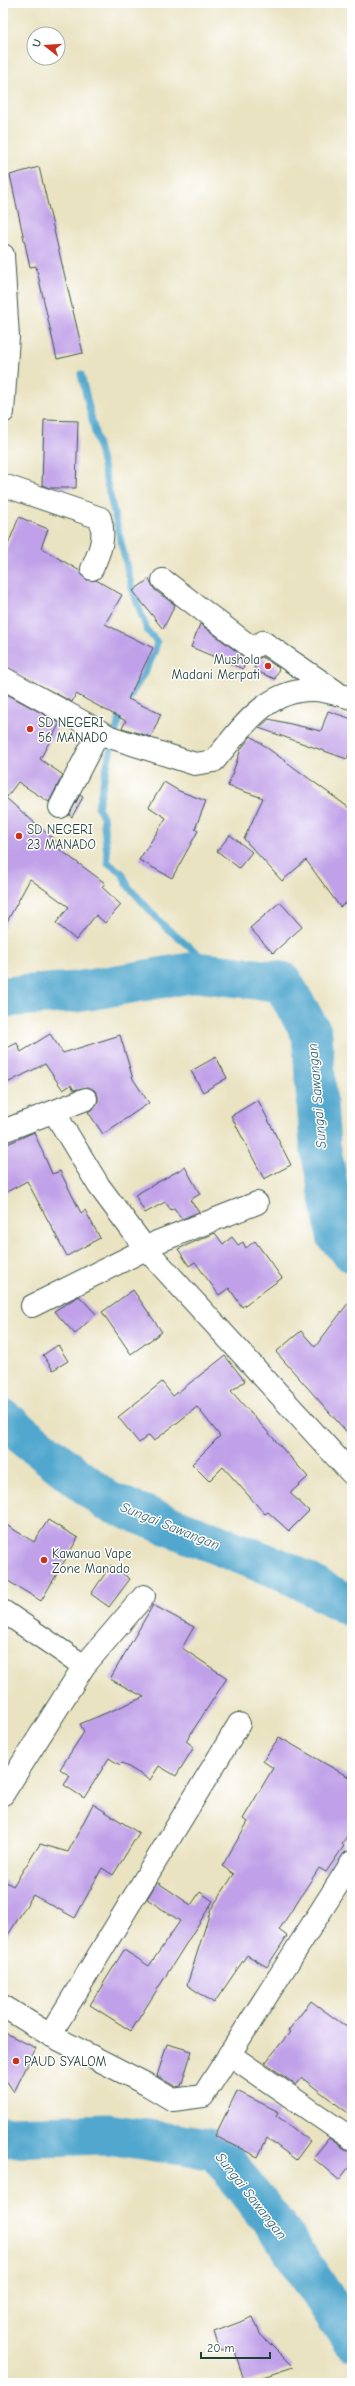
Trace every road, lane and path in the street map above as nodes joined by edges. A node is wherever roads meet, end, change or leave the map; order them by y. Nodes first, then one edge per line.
1 (3, 255) edge
2 (3, 412) edge
3 (3, 485) edge
4 (92, 569) dead end
5 (163, 580) dead end
6 (3, 678) edge
7 (347, 697) edge
8 (104, 734) junction
9 (60, 807) dead end
10 (86, 1099) dead end
11 (54, 1112) junction
12 (3, 1131) edge
13 (257, 1203) dead end
14 (146, 1249) junction
15 (32, 1306) dead end
16 (352, 1474) edge
17 (144, 1596) dead end
18 (3, 1611) edge
19 (84, 1666) junction
20 (239, 1724) dead end
21 (3, 1794) edge
22 (352, 1862) edge
23 (3, 2006) edge
24 (50, 2035) junction
25 (229, 2054) junction
26 (352, 2139) edge

1 - 2 street
3 - 4 street
5 - 7 street
6 - 8 street
7 - 8 street
8 - 9 street
10 - 11 street
11 - 12 street
11 - 14 street
13 - 14 street
14 - 15 street
14 - 16 street
17 - 19 street
18 - 19 street
19 - 21 street
20 - 24 street
22 - 25 street
23 - 24 street
24 - 25 street
25 - 26 street

